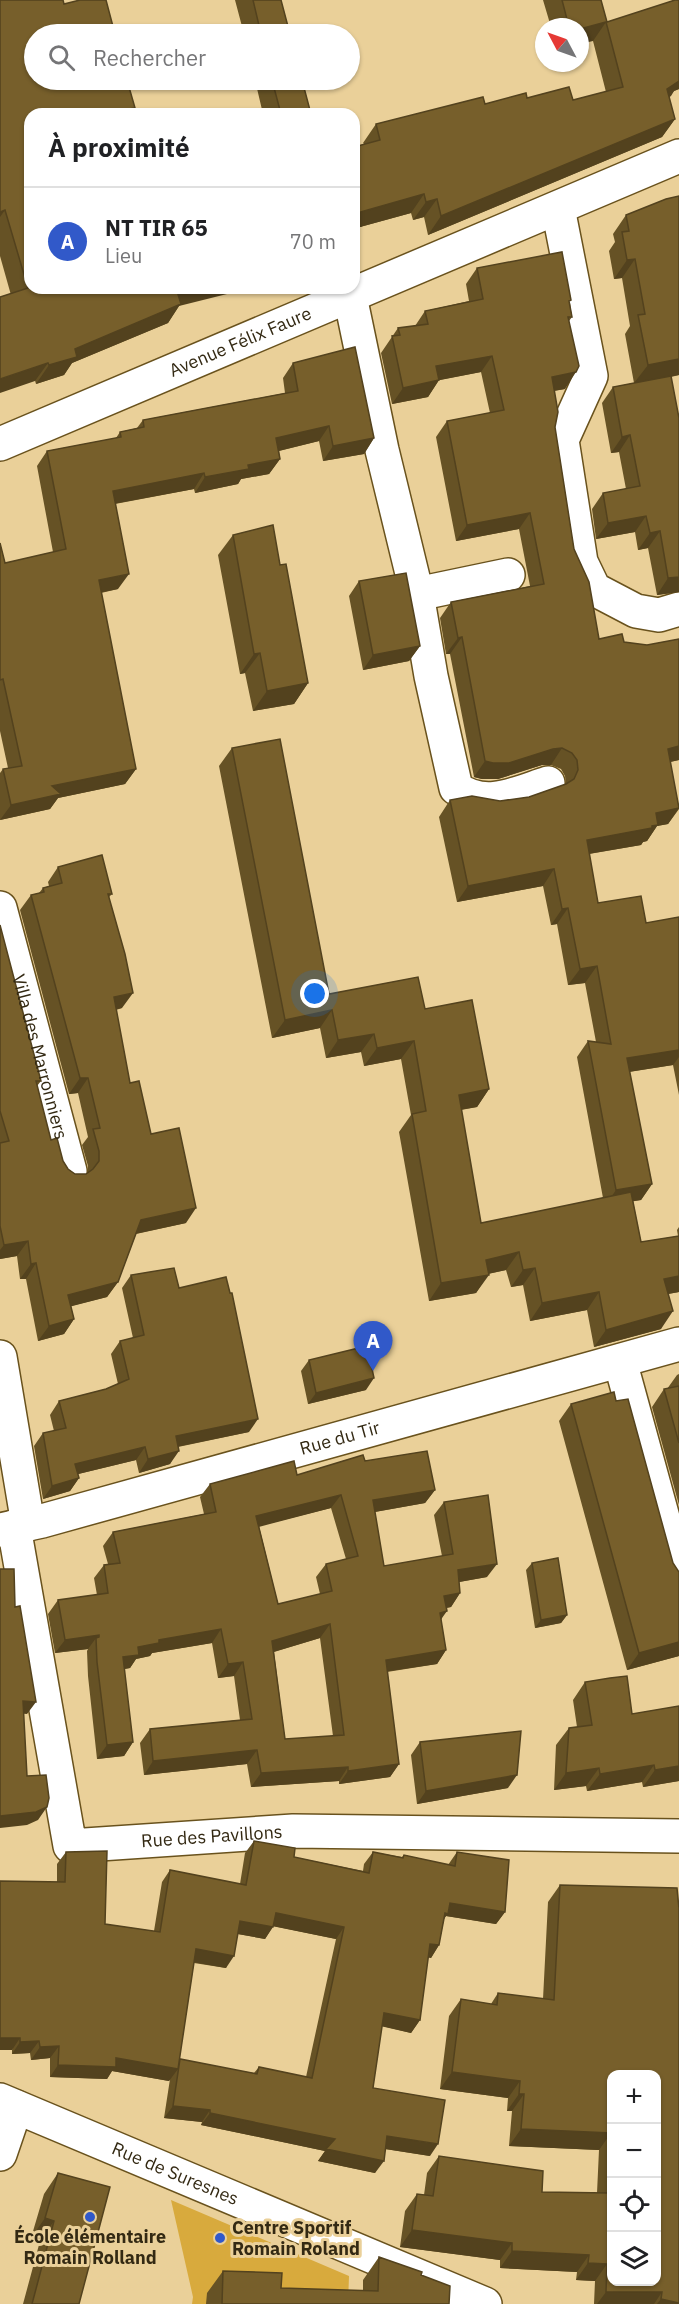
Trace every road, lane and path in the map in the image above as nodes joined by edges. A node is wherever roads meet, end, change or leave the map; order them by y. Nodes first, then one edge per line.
1 (679, 156) edge
2 (558, 208) junction
3 (360, 292) edge
4 (355, 294) edge
5 (350, 296) junction
6 (0, 444) edge
7 (508, 574) dead end
8 (417, 594) junction
9 (679, 609) edge
10 (548, 783) dead end
11 (0, 908) edge
12 (70, 1172) edge
13 (679, 1344) edge
14 (620, 1361) junction
15 (1, 1362) edge
16 (14, 1527) edge
17 (679, 1576) edge
18 (679, 1836) edge
19 (8, 2103) edge
20 (0, 2154) edge
21 (485, 2304) edge

1 - 2 street, Avenue Félix Faure
2 - 3 street, Avenue Félix Faure
2 - 9 street
4 - 5 street, Avenue Félix Faure
5 - 6 street, Avenue Félix Faure
5 - 8 street
7 - 8 street
8 - 10 street
11 - 12 street, Villa des Marronniers
13 - 14 street, Rue du Tir
14 - 16 street, Rue du Tir
14 - 17 street
15 - 16 street
16 - 18 street, Rue des Pavillons
19 - 20 street
19 - 21 street, Rue de Suresnes

